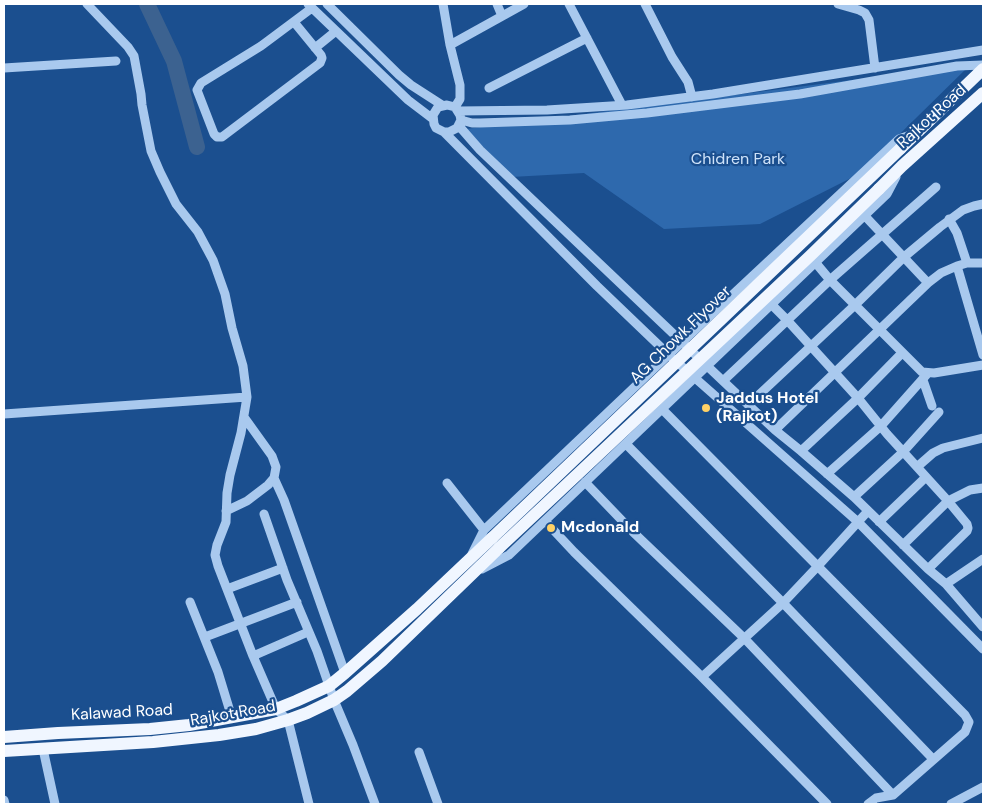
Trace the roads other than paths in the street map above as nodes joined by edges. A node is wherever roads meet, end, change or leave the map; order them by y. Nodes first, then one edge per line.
1 (87, 4) edge
2 (327, 4) edge
3 (443, 4) edge
4 (497, 4) edge
5 (524, 4) edge
6 (569, 4) edge
7 (645, 4) edge
8 (838, 4) edge
9 (310, 6) edge
10 (502, 16) junction
11 (294, 22) junction
12 (336, 31) junction
13 (587, 38) junction
14 (450, 45) junction
15 (315, 48) junction
16 (983, 50) edge
17 (116, 61) dead end
18 (983, 65) edge
19 (4, 68) edge
20 (875, 68) junction
21 (983, 70) edge
22 (489, 88) dead end
23 (983, 93) edge
24 (692, 97) junction
25 (622, 105) junction
26 (442, 106) junction
27 (458, 116) junction
28 (433, 119) junction
29 (444, 132) junction
30 (917, 132) junction
31 (902, 166) junction
32 (936, 187) dead end
33 (983, 204) edge
34 (864, 215) junction
35 (950, 219) junction
36 (882, 234) junction
37 (904, 257) junction
38 (815, 262) junction
39 (983, 263) edge
40 (966, 264) junction
41 (957, 266) junction
42 (830, 280) junction
43 (928, 283) junction
44 (772, 304) junction
45 (855, 305) junction
46 (787, 320) junction
47 (880, 329) junction
48 (682, 342) junction
49 (811, 346) junction
50 (902, 353) junction
51 (669, 355) junction
52 (983, 355) edge
53 (983, 365) edge
54 (707, 366) junction
55 (834, 372) junction
56 (925, 376) junction
57 (694, 378) junction
58 (723, 382) junction
59 (247, 397) junction
60 (858, 398) junction
61 (748, 405) junction
62 (662, 409) junction
63 (4, 414) edge
64 (244, 417) junction
65 (881, 426) junction
66 (774, 430) junction
67 (983, 438) edge
68 (626, 444) junction
69 (801, 451) junction
70 (903, 452) junction
71 (917, 467) junction
72 (827, 474) junction
73 (926, 477) junction
74 (274, 478) junction
75 (585, 482) junction
76 (447, 483) dead end
77 (983, 488) edge
78 (854, 497) junction
79 (948, 501) junction
80 (226, 511) junction
81 (868, 511) junction
82 (264, 514) dead end
83 (545, 520) junction
84 (858, 522) junction
85 (879, 522) junction
86 (492, 538) junction
87 (903, 545) junction
88 (983, 559) edge
89 (818, 566) junction
90 (283, 568) junction
91 (928, 569) junction
92 (475, 572) junction
93 (946, 584) junction
94 (227, 589) junction
95 (190, 602) dead end
96 (297, 602) junction
97 (783, 603) junction
98 (240, 623) junction
99 (983, 627) edge
100 (308, 632) junction
101 (205, 637) junction
102 (745, 639) junction
103 (983, 649) edge
104 (372, 650) joint
105 (252, 656) junction
106 (345, 673) junction
107 (702, 678) junction
108 (329, 686) junction
109 (334, 700) junction
110 (276, 709) junction
111 (232, 718) junction
112 (288, 720) junction
113 (4, 737) edge
114 (43, 749) junction
115 (4, 751) edge
116 (419, 752) dead end
117 (934, 759) junction
118 (983, 787) edge
119 (893, 796) junction
120 (4, 800) edge
121 (5, 804) edge
122 (55, 804) edge
123 (309, 804) edge
124 (376, 804) edge
125 (438, 804) edge
126 (827, 804) edge
127 (868, 804) edge
128 (951, 804) edge

1 - 59 street
2 - 26 street
3 - 14 street
4 - 10 street
5 - 10 street
6 - 13 street
7 - 24 street
8 - 20 street
9 - 11 street
9 - 12 street
10 - 14 street
11 - 15 street
11 - 15 street
12 - 15 street
12 - 28 street
13 - 22 street
13 - 25 street
14 - 27 street
16 - 20 street
17 - 19 street
18 - 27 street
20 - 24 street
21 - 30 main road, Rajkot Road
23 - 31 main road, Rajkot Road
24 - 25 street
25 - 27 street
26 - 27 street
26 - 28 street
27 - 29 street
27 - 48 street
28 - 29 street
29 - 51 street
30 - 48 street
30 - 86 main road, AG Chowk Flyover, bridge
31 - 34 street
31 - 86 main road, AG Chowk Flyover, bridge
32 - 36 street
33 - 35 street
34 - 36 street
34 - 38 street
35 - 37 street
35 - 40 street
36 - 37 street
36 - 42 street
37 - 43 street
37 - 45 street
38 - 42 street
38 - 44 street
39 - 40 street
40 - 41 street
41 - 43 street
41 - 52 street
42 - 45 street
42 - 46 street
43 - 47 street
44 - 46 street
44 - 54 street
45 - 47 street
45 - 49 street
46 - 49 street
46 - 58 street
47 - 50 street
47 - 55 street
48 - 51 street
48 - 54 street
49 - 55 street
49 - 61 street
50 - 56 street
50 - 60 street
51 - 57 street
51 - 86 street
53 - 56 street
54 - 57 street
54 - 58 street
55 - 60 street
55 - 66 street
56 - 65 street
56 - 70 street
57 - 62 street
57 - 84 street
58 - 61 street
59 - 63 street
59 - 64 street
60 - 65 street
60 - 69 street
61 - 66 street
62 - 68 street
62 - 89 street
64 - 74 street
64 - 80 street
65 - 70 street
65 - 72 street
66 - 69 street
67 - 71 street
68 - 75 street
68 - 97 street
69 - 72 street
70 - 71 street
70 - 78 street
71 - 73 street
72 - 78 street
73 - 79 street
73 - 85 street
74 - 80 street
74 - 106 street
75 - 83 street
75 - 102 street
76 - 86 street
77 - 79 street
78 - 81 street
79 - 87 street
79 - 91 street
80 - 94 street
81 - 84 street
81 - 85 street
82 - 90 street
83 - 92 street
83 - 107 street
84 - 89 street
84 - 103 street
85 - 87 street
86 - 92 main road, AG Chowk Flyover
86 - 104 main road, AG Chowk Flyover
87 - 91 street
88 - 93 street
89 - 97 street
89 - 117 street
90 - 94 street
90 - 96 street
91 - 93 street
92 - 109 main road, Rajkot Road
93 - 99 street
94 - 98 street
95 - 101 street
96 - 98 street
96 - 100 street
97 - 102 street
97 - 117 street
98 - 101 street
98 - 105 street
100 - 105 street
100 - 108 street
101 - 111 street
102 - 107 street
102 - 119 street
104 - 106 main road, Kalawad Road
105 - 110 street
106 - 108 main road, Kalawad Road
107 - 126 street
108 - 109 street
108 - 110 main road, Kalawad Road
109 - 112 main road, Rajkot Road
109 - 124 street
110 - 111 main road, Kalawad Road
110 - 112 street
111 - 113 main road, Kalawad Road
112 - 114 main road, Rajkot Road
112 - 123 street
114 - 115 main road, Rajkot Road
114 - 122 street
116 - 125 street
117 - 119 street
118 - 128 street
119 - 127 street
120 - 121 street

